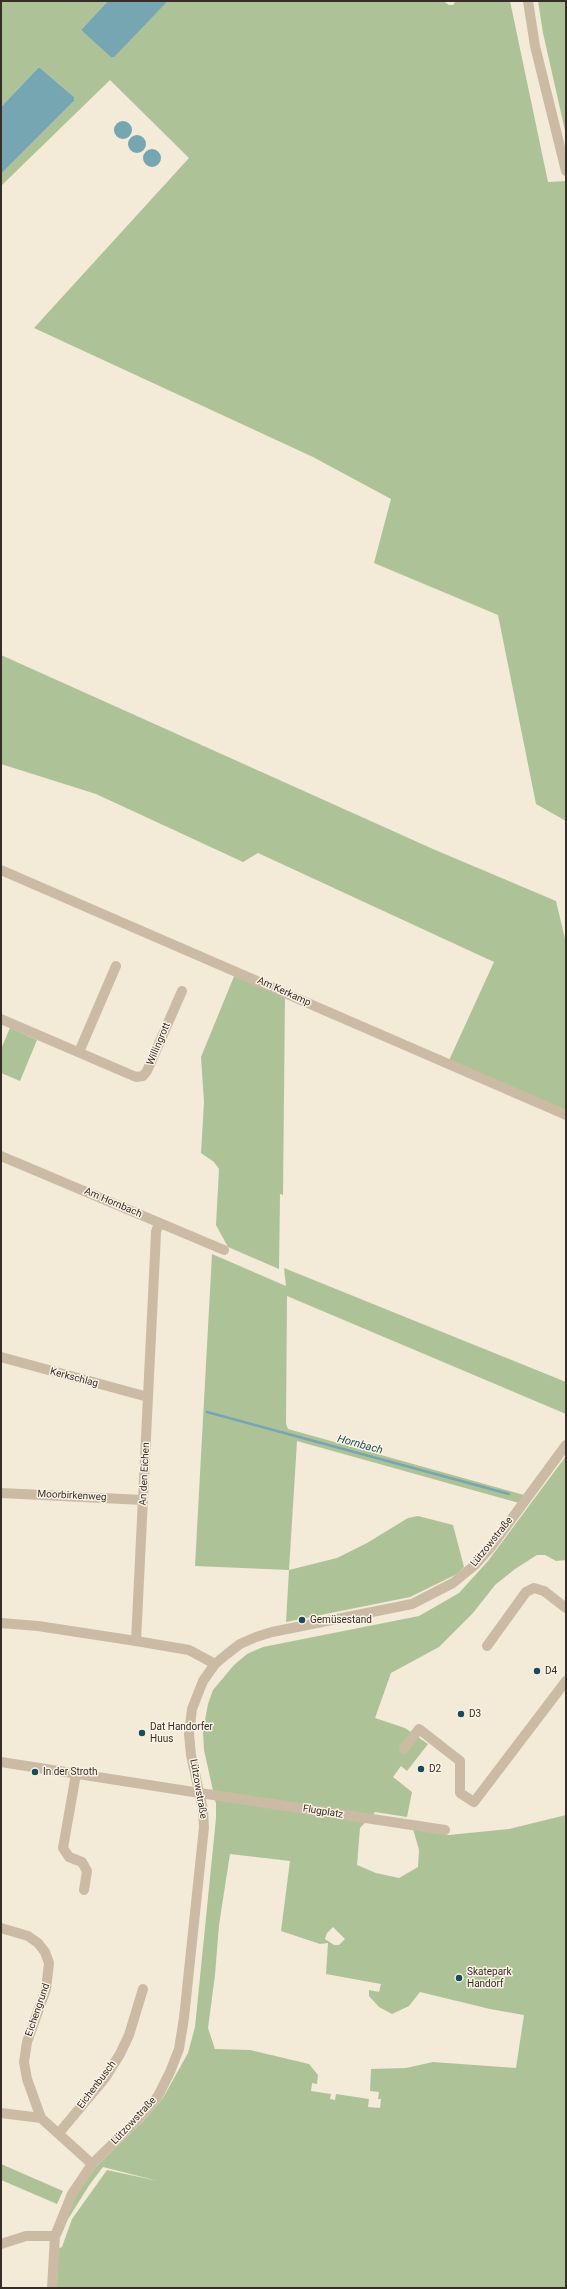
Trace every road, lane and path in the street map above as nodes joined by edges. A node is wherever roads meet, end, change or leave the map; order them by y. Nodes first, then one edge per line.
1 (528, 1) edge
2 (566, 171) edge
3 (1, 870) edge
4 (116, 966) dead end
5 (182, 991) dead end
6 (1, 1019) edge
7 (78, 1052) junction
8 (566, 1115) edge
9 (1, 1156) edge
10 (159, 1224) junction
11 (224, 1250) dead end
12 (1, 1357) edge
13 (148, 1397) junction
14 (566, 1445) edge
15 (1, 1493) edge
16 (143, 1500) junction
17 (566, 1608) edge
18 (1, 1624) edge
19 (136, 1642) junction
20 (487, 1646) dead end
21 (215, 1664) junction
22 (566, 1681) edge
23 (404, 1749) dead end
24 (1, 1762) edge
25 (76, 1774) junction
26 (200, 1793) junction
27 (445, 1830) dead end
28 (84, 1890) dead end
29 (1, 1928) edge
30 (143, 1988) dead end
31 (1, 2113) edge
32 (41, 2118) junction
33 (59, 2133) junction
34 (92, 2164) junction
35 (55, 2236) junction
36 (1, 2244) edge
37 (52, 2288) edge

1 - 2 street
3 - 8 street, Am Kerkamp
4 - 7 street
5 - 7 street, Willingrott
6 - 7 street, Willingrott
9 - 10 street, Am Hornbach
10 - 11 street, Am Hornbach
10 - 13 street, An den Eichen
12 - 13 street, Kerkschlag
13 - 16 street, An den Eichen
14 - 21 street, Lützowstraße
15 - 16 street, Moorbirkenweg
16 - 19 street, An den Eichen
17 - 20 street
18 - 19 street
19 - 21 street
21 - 26 street, Lützowstraße
22 - 23 street
24 - 25 street, Flugplatz
25 - 26 street, Flugplatz
25 - 28 street
26 - 27 street, Flugplatz
26 - 34 street, Lützowstraße
29 - 32 street, Eichengrund
30 - 33 street, Eichenbusch
31 - 32 street
32 - 33 street, Eichengrund
33 - 34 street, Eichengrund
34 - 35 street, Lützowstraße
35 - 36 street
35 - 37 street, Lützowstraße

